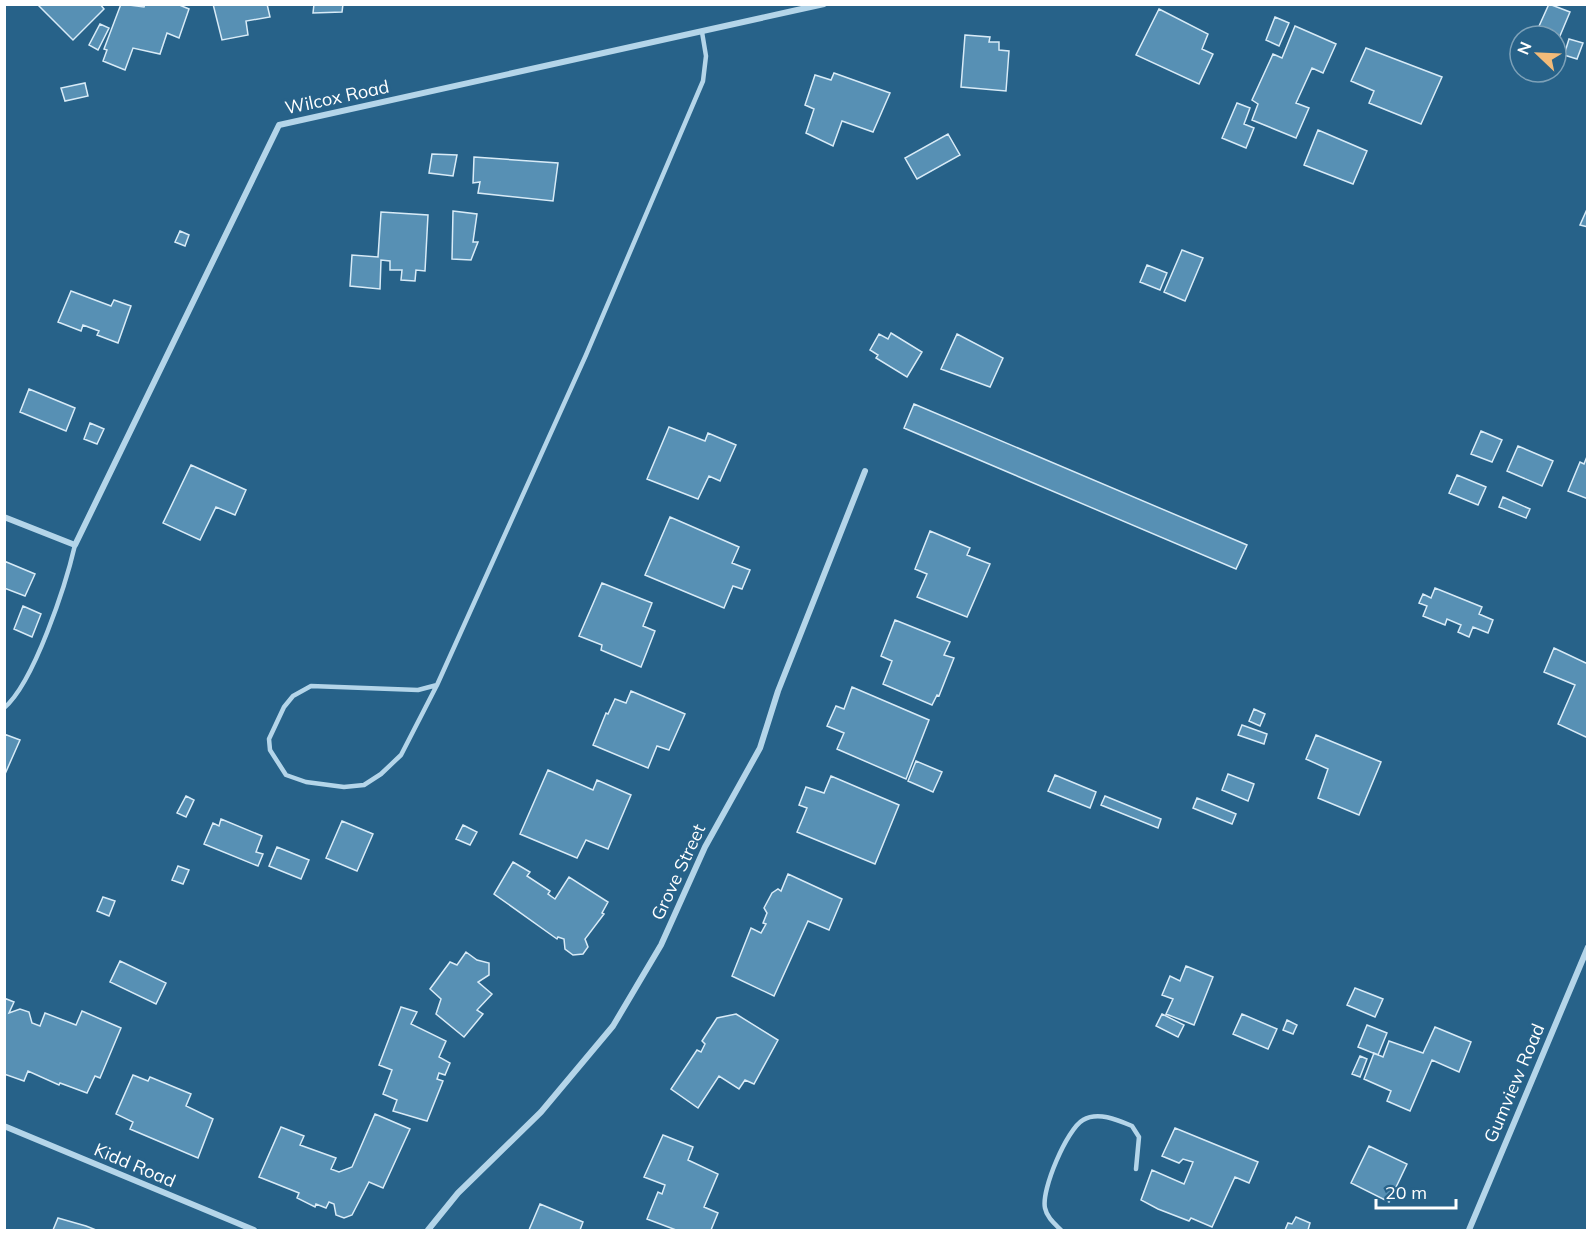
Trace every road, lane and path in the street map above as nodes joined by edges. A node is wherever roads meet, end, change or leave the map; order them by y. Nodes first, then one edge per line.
1 (824, 4) edge
2 (702, 32) junction
3 (865, 471) dead end
4 (4, 517) edge
5 (75, 544) junction
6 (437, 685) junction
7 (4, 708) edge
8 (1587, 946) edge
9 (4, 1126) edge
10 (1137, 1169) dead end
11 (254, 1230) edge
12 (428, 1230) edge
13 (1061, 1230) edge
14 (1469, 1230) edge

1 - 2 street, Wilcox Road
2 - 5 street, Wilcox Road
2 - 6 lane
3 - 12 street, Grove Street
4 - 5 street
5 - 7 lane
6 - 6 lane
8 - 14 street, Gumview Road
9 - 11 street, Kidd Road
10 - 13 lane

